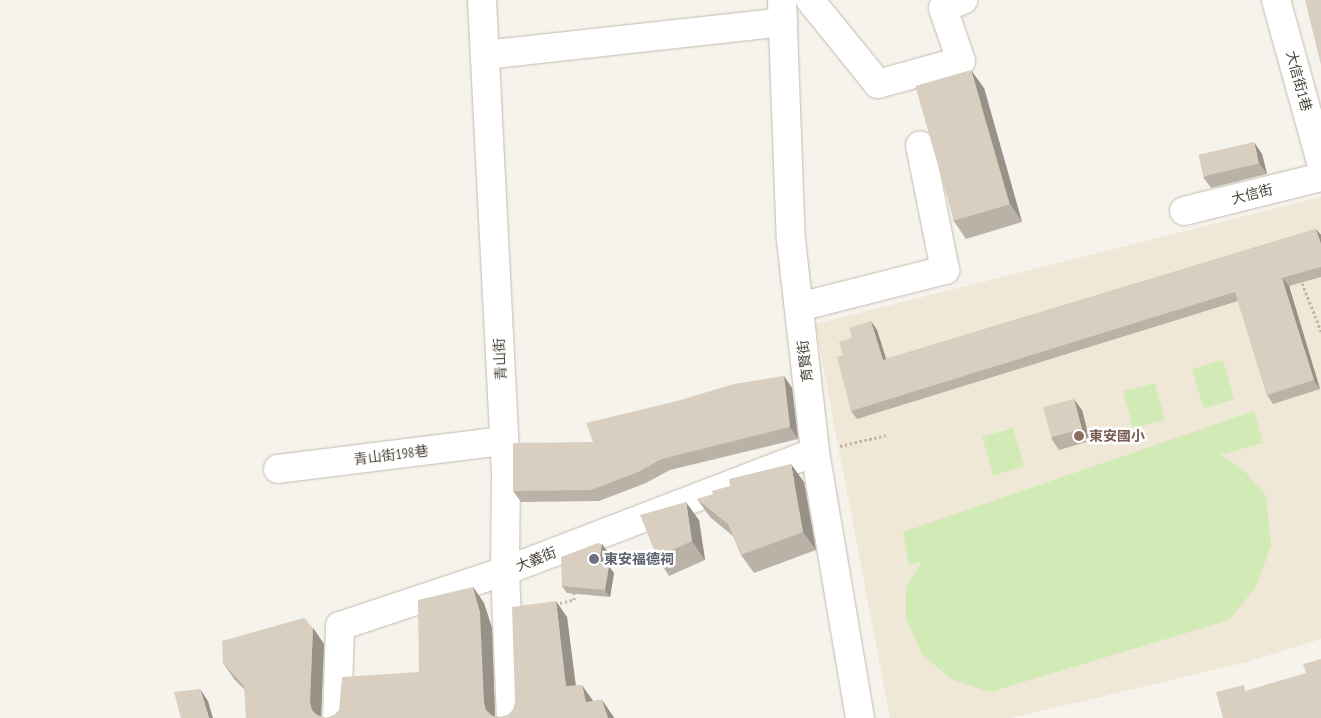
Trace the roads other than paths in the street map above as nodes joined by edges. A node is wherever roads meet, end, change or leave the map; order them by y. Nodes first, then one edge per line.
1 (482, 0) edge
2 (810, 0) edge
3 (963, 0) edge
4 (1276, 0) edge
5 (783, 11) edge
6 (485, 55) junction
7 (920, 145) dead end
8 (1321, 162) edge
9 (1321, 177) edge
10 (1184, 211) dead end
11 (799, 307) junction
12 (504, 440) junction
13 (816, 452) junction
14 (278, 470) dead end
15 (505, 570) junction
16 (337, 718) edge
17 (511, 718) edge
18 (860, 718) edge

1 - 6 street, 青山街
2 - 3 street
4 - 8 street, 大信街1巷
5 - 6 street
5 - 11 street, 育賢街
6 - 12 street, 青山街
7 - 11 street
9 - 10 street, 大信街
11 - 13 street, 育賢街
12 - 14 street, 青山街198巷
12 - 15 street, 青山街
13 - 15 street, 大義街
13 - 18 street, 育賢街
15 - 16 street, 大義街
15 - 17 street, 青山街

